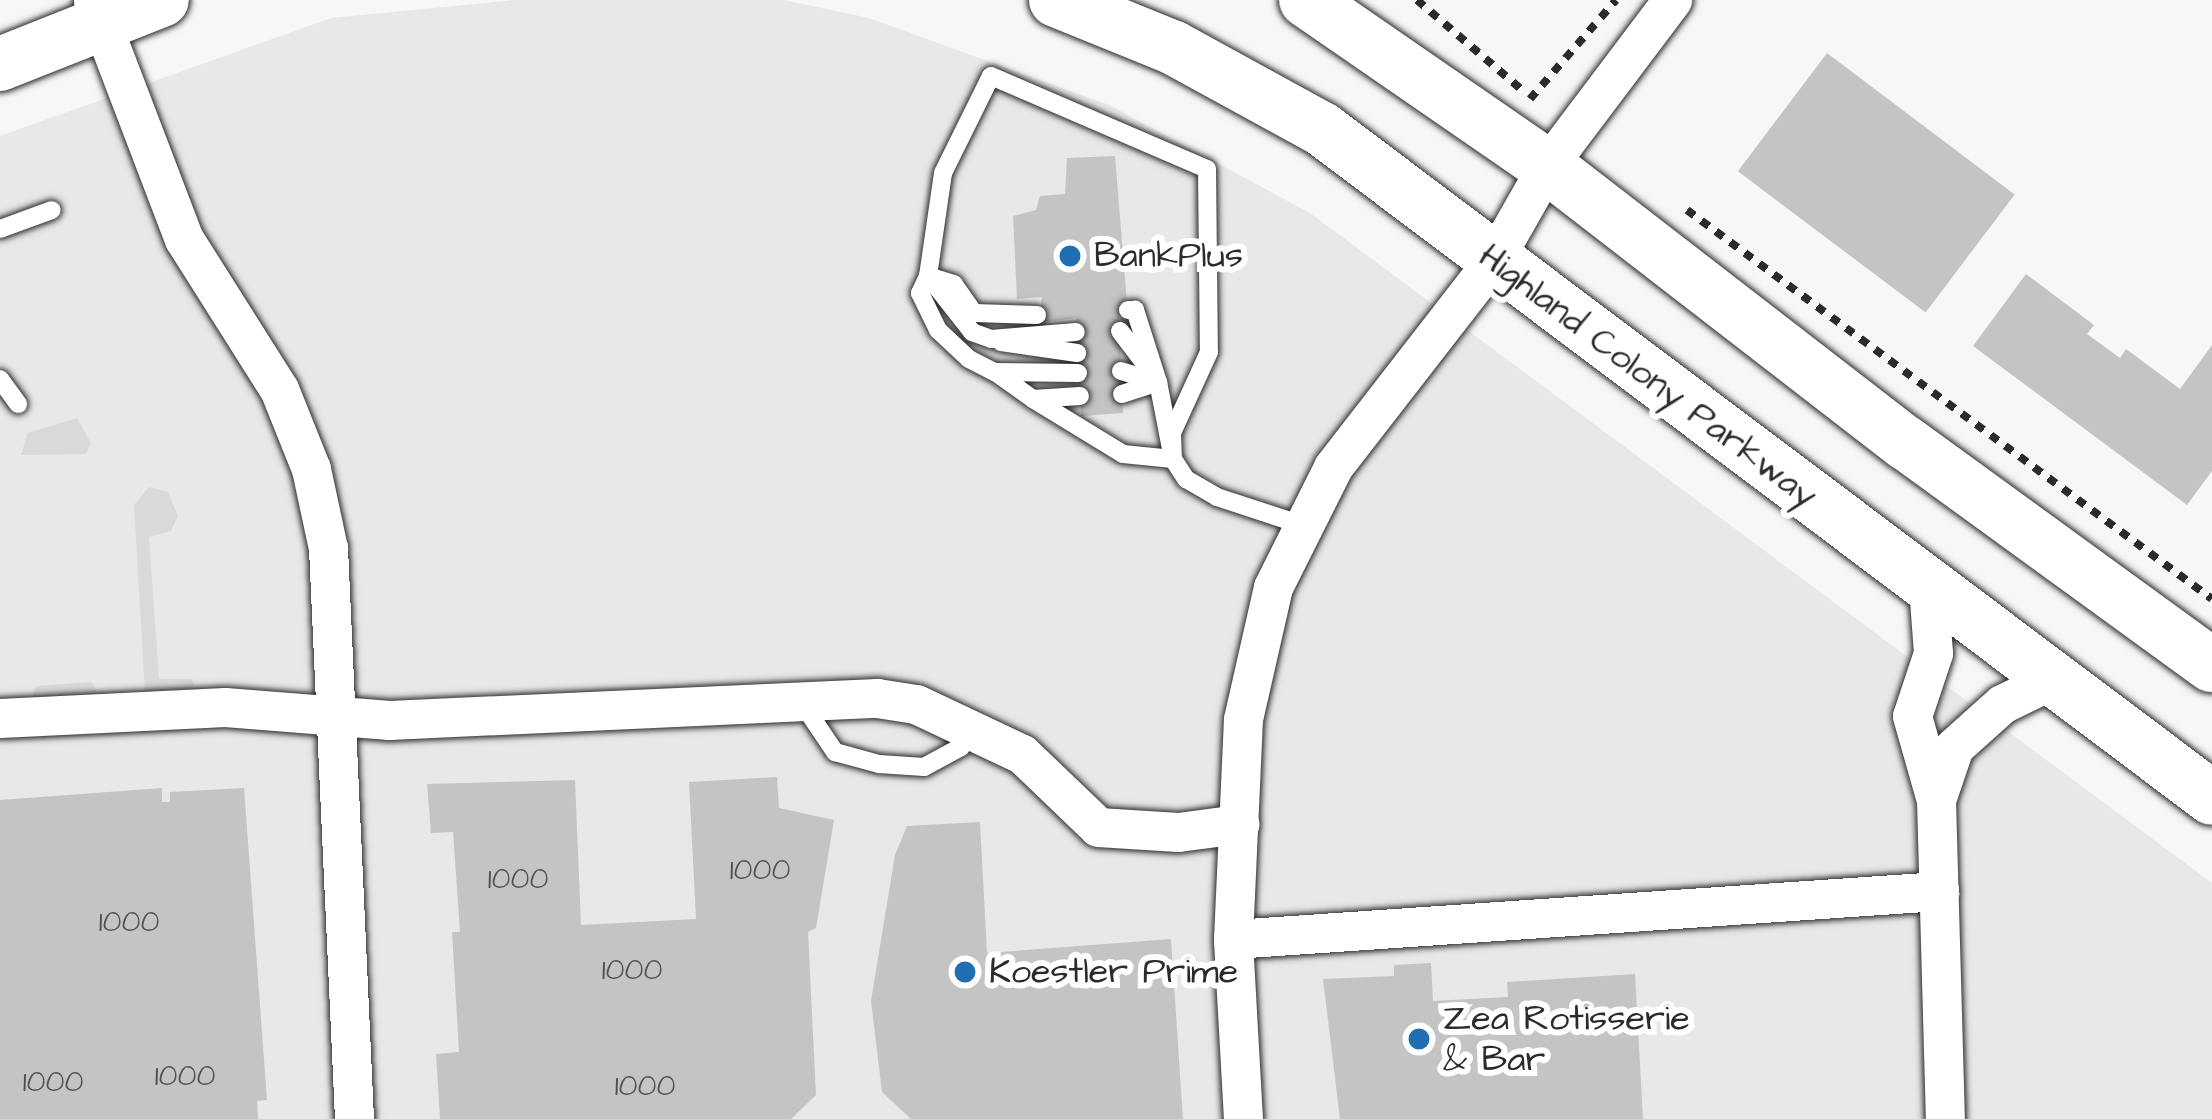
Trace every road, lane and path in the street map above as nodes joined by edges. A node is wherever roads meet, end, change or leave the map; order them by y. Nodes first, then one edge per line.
1 (162, 0) edge
2 (1056, 0) edge
3 (1306, 0) edge
4 (1418, 0) edge
5 (1616, 0) edge
6 (1672, 0) edge
7 (98, 12) edge
8 (0, 64) edge
9 (1528, 100) junction
10 (1562, 147) junction
11 (1673, 200) dead end
12 (52, 210) dead end
13 (0, 229) edge
14 (1493, 261) junction
15 (928, 276) junction
16 (1128, 310) dead end
17 (1037, 315) dead end
18 (1120, 331) dead end
19 (1076, 332) dead end
20 (991, 339) junction
21 (1121, 362) dead end
22 (995, 372) junction
23 (0, 379) edge
24 (1158, 382) junction
25 (1123, 394) dead end
26 (1080, 396) dead end
27 (1033, 399) junction
28 (18, 404) dead end
29 (1173, 459) junction
30 (1299, 524) junction
31 (1928, 586) junction
32 (2212, 599) edge
33 (2212, 665) edge
34 (2051, 680) junction
35 (800, 700) junction
36 (333, 715) junction
37 (0, 718) edge
38 (970, 725) junction
39 (2212, 798) edge
40 (1936, 800) junction
41 (1239, 824) junction
42 (1939, 891) junction
43 (1233, 939) junction
44 (354, 1119) edge
45 (1243, 1119) edge
46 (1946, 1119) edge

1 - 7 street
2 - 14 street, Highland Colony Parkway
3 - 10 street
4 - 9 path
5 - 9 path
6 - 10 street
7 - 8 street
7 - 36 street
9 - 10 path
10 - 14 street
10 - 33 street
11 - 32 path
12 - 13 lane
14 - 30 street
14 - 31 street, Highland Colony Parkway
15 - 17 lane
15 - 20 lane
15 - 22 lane
15 - 29 lane
16 - 24 lane
18 - 24 lane
19 - 20 lane
20 - 22 lane
21 - 24 lane
22 - 27 lane
23 - 28 lane
24 - 25 lane
24 - 29 lane
26 - 27 lane
27 - 29 lane
29 - 30 lane
30 - 41 street
31 - 34 street, Highland Colony Parkway
31 - 40 street
34 - 39 street, Highland Colony Parkway
34 - 40 street
35 - 36 street
35 - 38 street
35 - 38 lane
36 - 37 street
36 - 44 street
38 - 41 street
40 - 42 street
41 - 43 street
42 - 43 street
42 - 46 street
43 - 45 street

